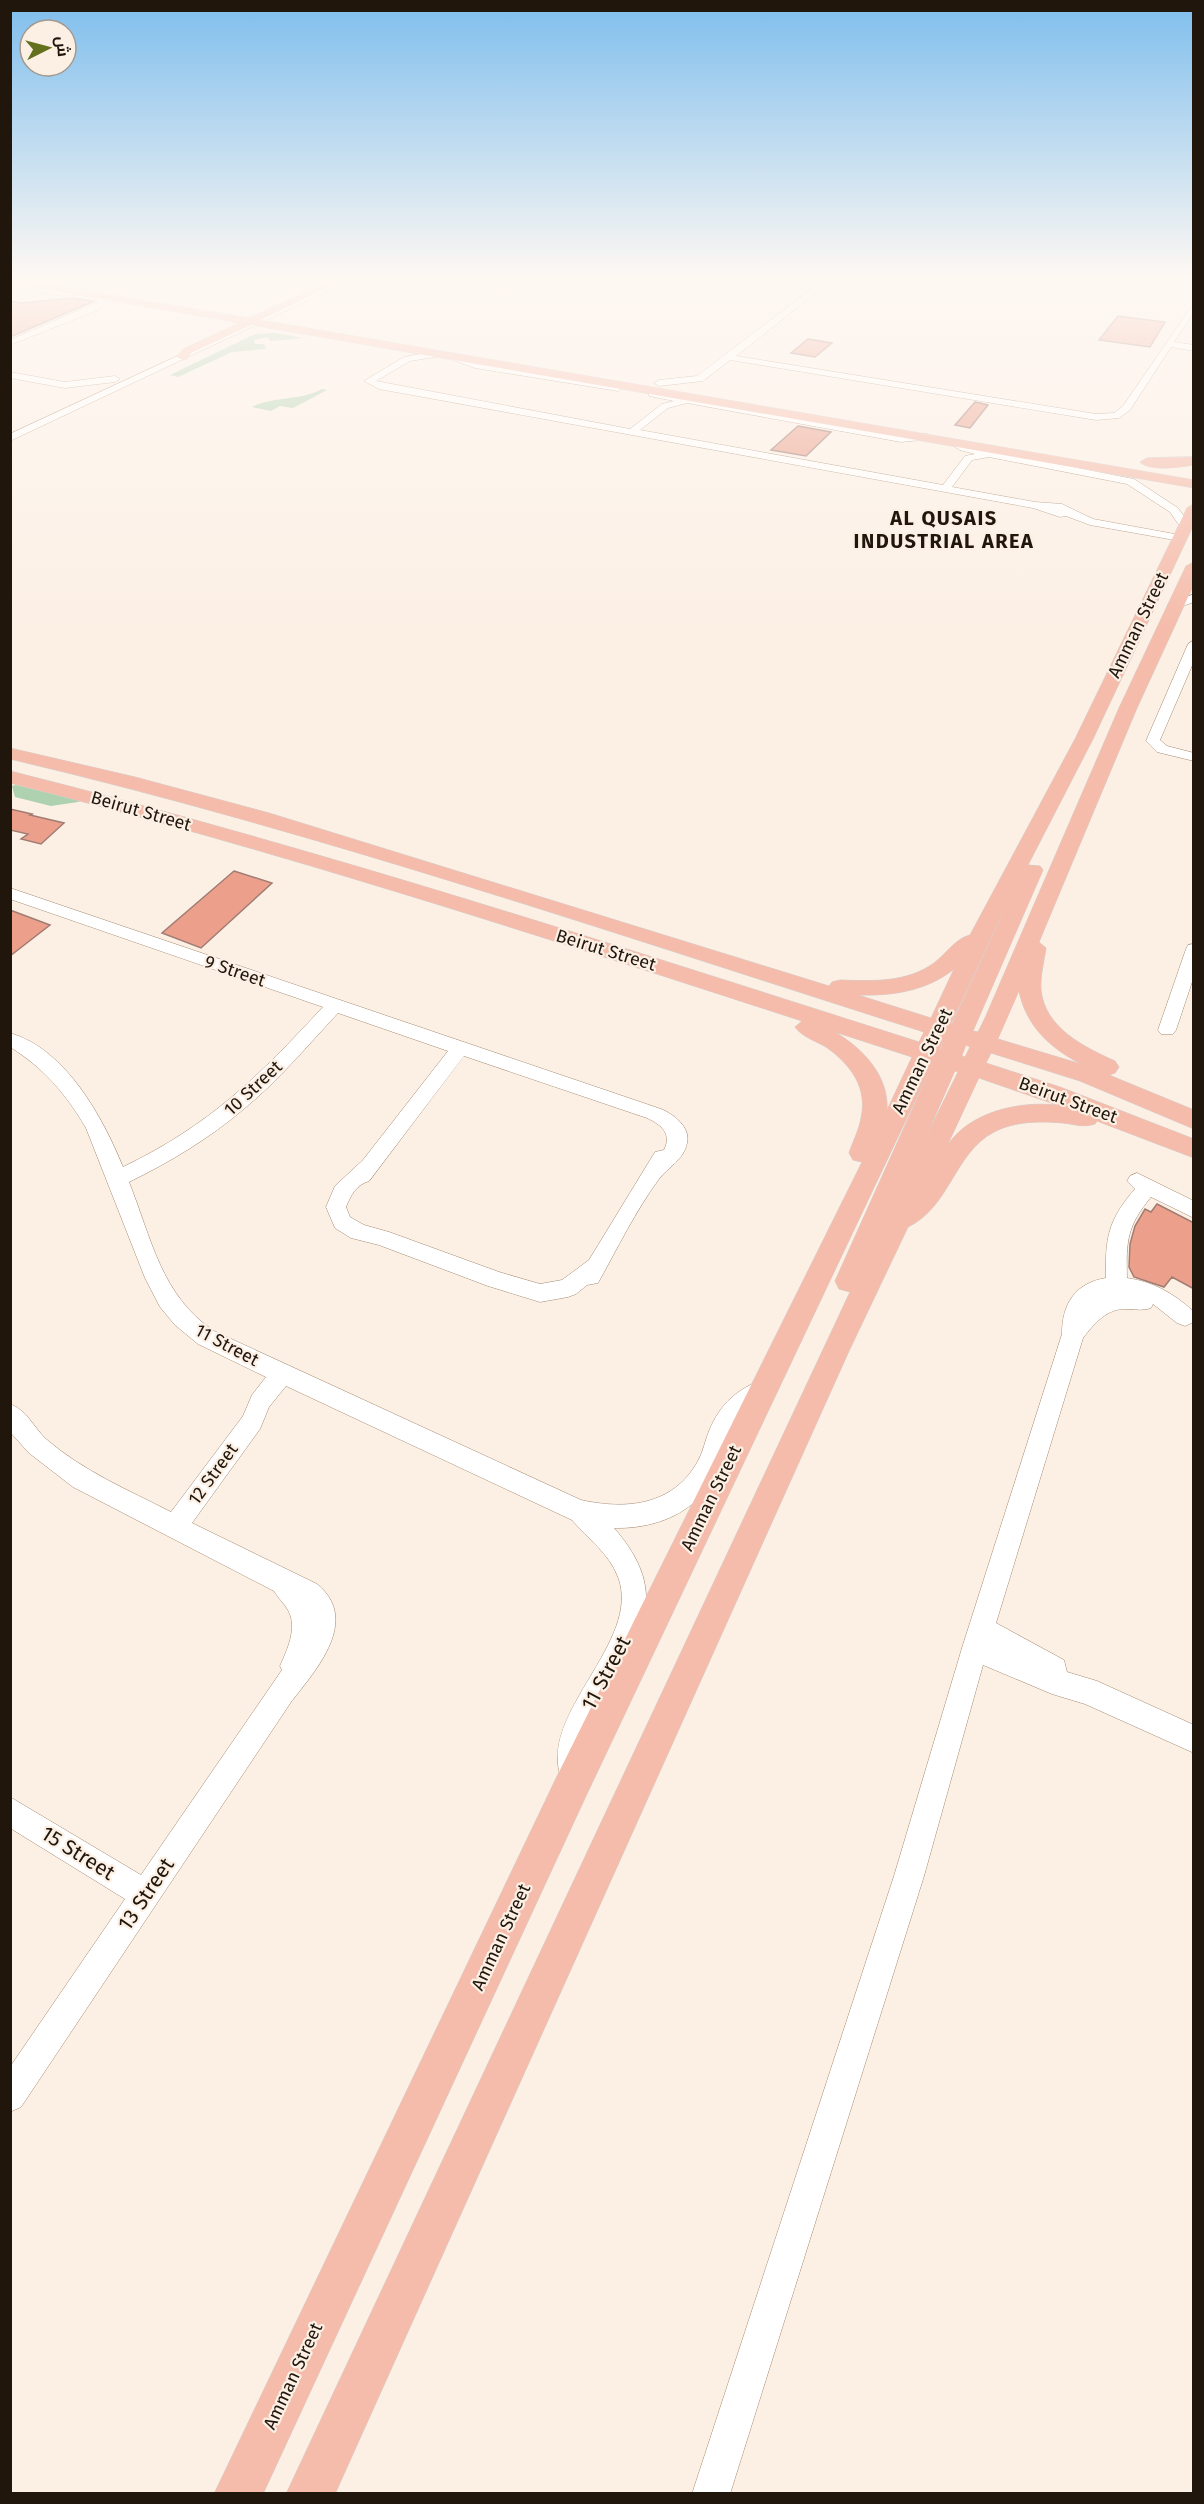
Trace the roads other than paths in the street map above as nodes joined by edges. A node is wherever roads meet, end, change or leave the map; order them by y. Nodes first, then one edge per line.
1 (67, 395) edge
2 (80, 395) edge
3 (98, 395) edge
4 (435, 395) edge
5 (663, 395) edge
6 (675, 395) edge
7 (686, 395) edge
8 (722, 395) edge
9 (958, 395) edge
10 (1135, 395) edge
11 (68, 400) junction
12 (690, 401) junction
13 (665, 406) junction
14 (10, 429) edge
15 (633, 431) junction
16 (927, 437) junction
17 (10, 438) edge
18 (963, 449) junction
19 (994, 452) junction
20 (1116, 461) junction
21 (1194, 461) edge
22 (1104, 469) junction
23 (1194, 477) edge
24 (1194, 484) edge
25 (945, 489) junction
26 (1188, 526) edge
27 (1191, 570) edge
28 (1194, 598) edge
29 (1174, 605) junction
30 (1194, 644) edge
31 (10, 753) edge
32 (1194, 757) edge
33 (10, 777) edge
34 (129, 807) junction
35 (1037, 827) junction
36 (150, 828) dead end
37 (338, 867) junction
38 (293, 870) dead end
39 (10, 893) edge
40 (987, 923) junction
41 (1033, 928) junction
42 (1194, 949) edge
43 (620, 955) junction
44 (1190, 972) edge
45 (804, 984) junction
46 (728, 989) junction
47 (335, 1005) junction
48 (1167, 1030) dead end
49 (10, 1039) edge
50 (955, 1047) junction
51 (460, 1048) junction
52 (1187, 1112) edge
53 (1193, 1149) edge
54 (115, 1174) junction
55 (864, 1184) junction
56 (1194, 1210) edge
57 (897, 1221) junction
58 (1117, 1286) junction
59 (1189, 1320) edge
60 (1073, 1334) junction
61 (834, 1351) junction
62 (289, 1376) junction
63 (764, 1389) junction
64 (10, 1414) edge
65 (578, 1511) junction
66 (175, 1527) junction
67 (978, 1639) junction
68 (1194, 1739) edge
69 (573, 1783) junction
70 (10, 1811) edge
71 (146, 1895) junction
72 (10, 2096) edge
73 (237, 2493) edge
74 (310, 2493) edge
75 (711, 2493) edge

1 - 11 street
2 - 11 street
3 - 17 street
4 - 15 street
5 - 13 street
6 - 12 street
7 - 16 main road
8 - 20 main road
9 - 10 street
11 - 14 street
12 - 13 street
12 - 16 street
13 - 15 street
15 - 25 street
16 - 18 main road
18 - 19 main road
18 - 19 street
18 - 25 street
19 - 22 main road
19 - 23 main road
19 - 26 street
20 - 21 main road
20 - 23 main road
22 - 24 main road
22 - 26 main road
25 - 26 street
26 - 27 main road
26 - 35 main road, Amman Street
27 - 29 main road, Amman Street
28 - 29 street
29 - 41 main road, Amman Street
30 - 32 street
31 - 45 main road, Beirut Street
33 - 34 main road, Beirut Street
34 - 36 main road
34 - 37 main road, Beirut Street
35 - 40 main road, Amman Street
35 - 50 main road
37 - 38 main road
37 - 43 main road, Beirut Street
39 - 47 street, 9 Street
40 - 45 main road
40 - 50 main road, Amman Street
41 - 50 main road, Amman Street
41 - 52 main road
42 - 44 street
43 - 46 main road, Beirut Street
43 - 50 main road
44 - 48 street
45 - 50 main road, Beirut Street
46 - 50 main road, Beirut Street
46 - 55 main road
47 - 51 street, 9 Street
47 - 54 street, 10 Street
49 - 54 street, 11 Street
50 - 52 main road
50 - 53 main road, Beirut Street
50 - 55 main road, Amman Street
50 - 57 main road, Amman Street
50 - 61 main road
51 - 51 street, 9 Street
53 - 57 main road
54 - 62 street, 11 Street
55 - 63 main road, Amman Street
56 - 58 street
57 - 61 main road, Amman Street
58 - 59 street
58 - 60 street
59 - 60 street
60 - 67 street
61 - 74 main road, Amman Street
62 - 65 street, 11 Street
62 - 66 street, 12 Street
63 - 65 street, 11 Street
63 - 69 main road, Amman Street
64 - 66 street, 13 Street
65 - 69 street, 11 Street
66 - 71 street, 13 Street
67 - 68 street
67 - 75 street
69 - 73 main road, Amman Street
70 - 71 street, 15 Street
71 - 72 street, 13 Street

